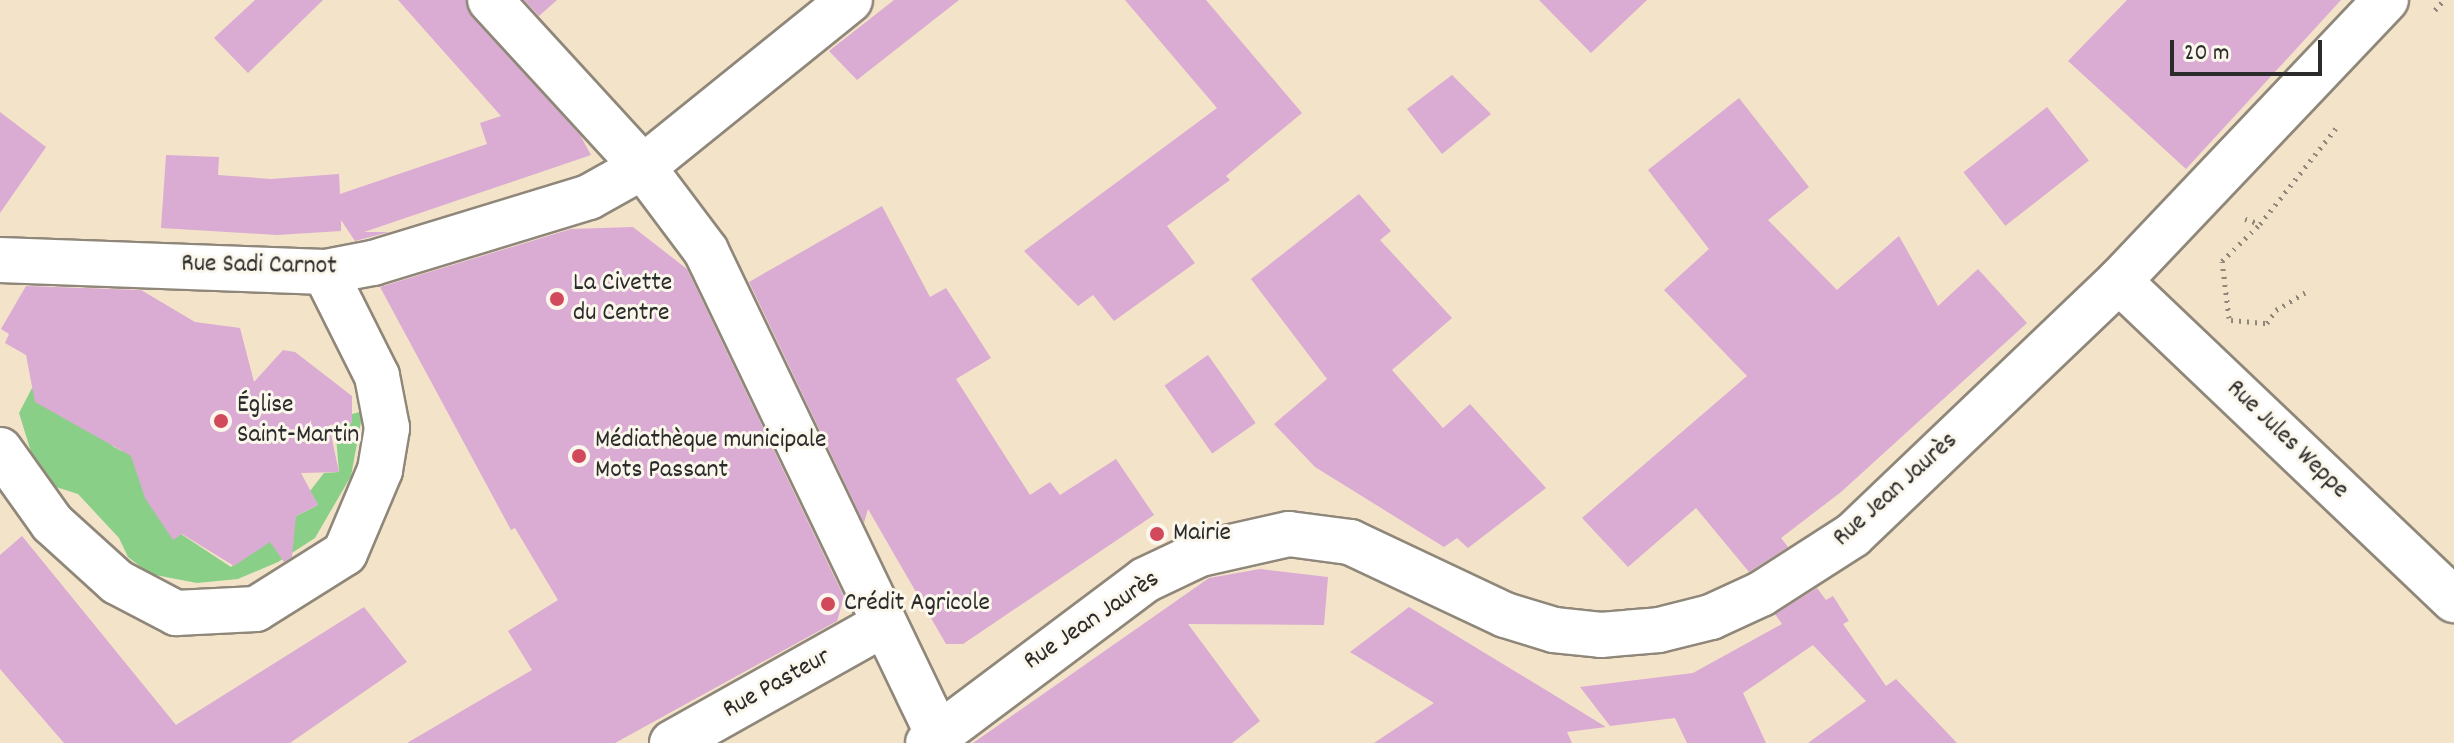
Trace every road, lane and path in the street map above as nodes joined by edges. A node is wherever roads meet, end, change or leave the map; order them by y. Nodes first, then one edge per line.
1 (490, 0) edge
2 (850, 0) edge
3 (2386, 0) edge
4 (643, 167) junction
5 (2260, 224) dead end
6 (0, 260) edge
7 (325, 272) junction
8 (2119, 281) junction
9 (2308, 291) dead end
10 (2230, 320) junction
11 (2204, 361) junction
12 (0, 450) edge
13 (2454, 600) edge
14 (882, 625) junction
15 (936, 740) edge
16 (672, 743) edge

1 - 4 street
2 - 4 street, Rue Sadi Carnot
3 - 8 street, Rue Jean Jaurès
4 - 7 street, Rue Sadi Carnot
4 - 14 street
5 - 10 path
6 - 7 street, Rue Sadi Carnot
7 - 12 street
8 - 11 street, Rue Jules Weppe
8 - 15 street, Rue Jean Jaurès
9 - 10 path
10 - 11 path
11 - 13 street, Rue Jules Weppe
14 - 15 street
14 - 16 street, Rue Pasteur

